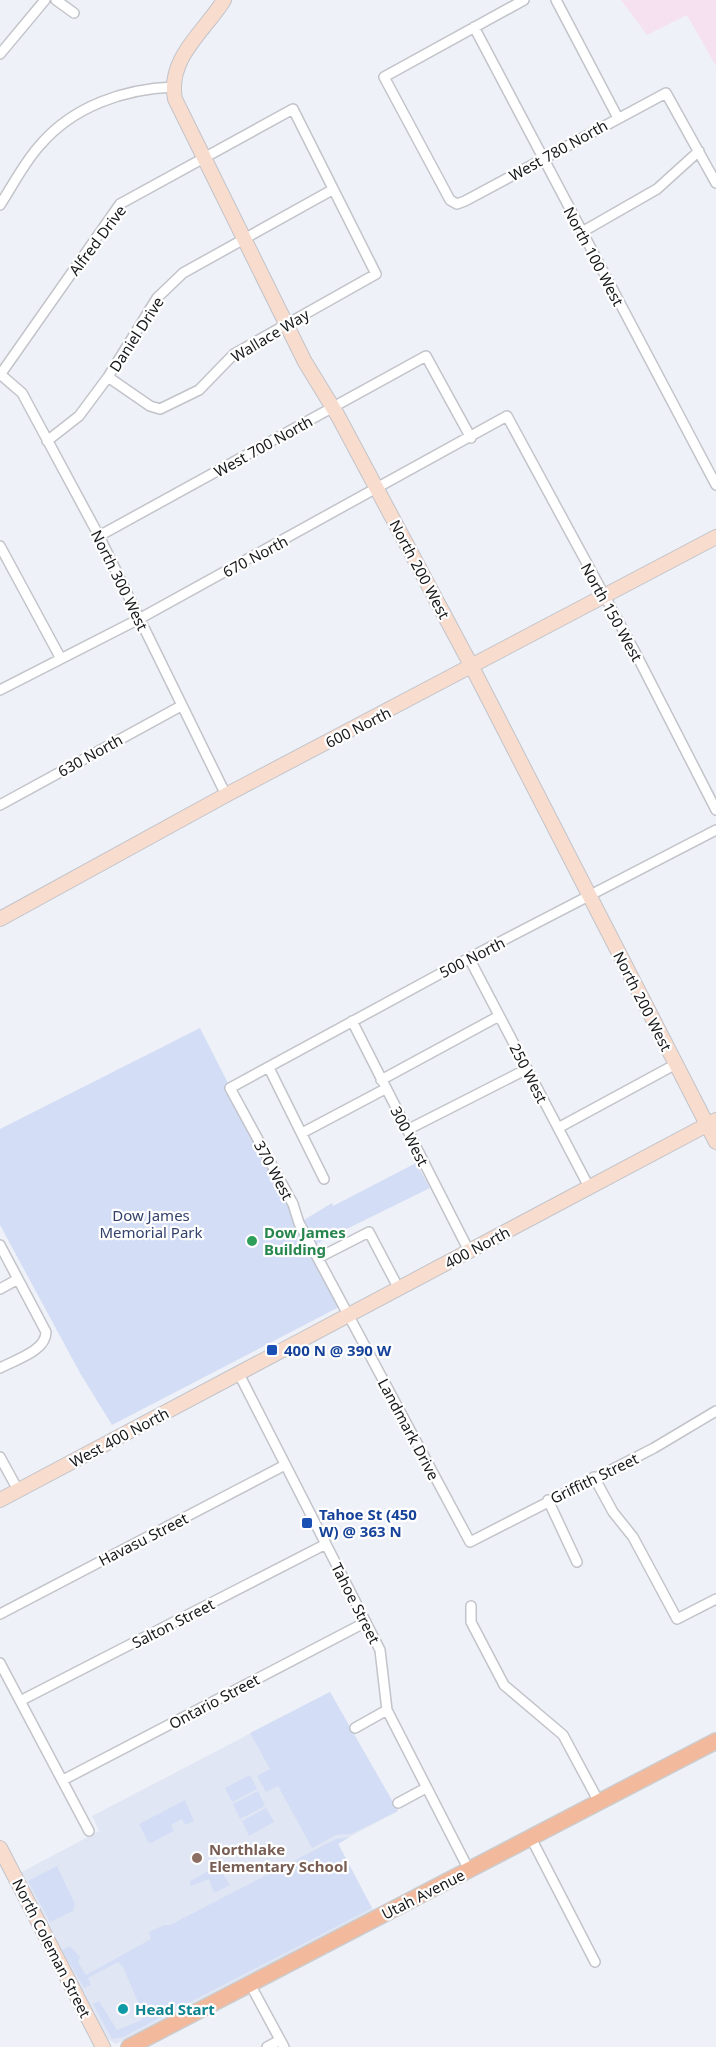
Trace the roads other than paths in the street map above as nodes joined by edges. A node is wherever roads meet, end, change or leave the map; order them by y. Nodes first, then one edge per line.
1 (45, 0) edge
2 (56, 0) edge
3 (224, 0) edge
4 (524, 0) edge
5 (556, 0) edge
6 (74, 13) dead end
7 (474, 27) junction
8 (0, 54) edge
9 (173, 87) junction
10 (618, 117) junction
11 (699, 151) junction
12 (203, 156) junction
13 (542, 159) junction
14 (716, 183) edge
15 (332, 190) junction
16 (0, 205) edge
17 (582, 232) junction
18 (245, 239) junction
19 (287, 324) junction
20 (0, 374) edge
21 (108, 377) junction
22 (333, 408) junction
23 (507, 416) joint
24 (471, 438) junction
25 (47, 441) junction
26 (716, 485) edge
27 (378, 489) junction
28 (99, 536) junction
29 (716, 537) edge
30 (0, 546) edge
31 (604, 597) junction
32 (139, 619) junction
33 (60, 657) junction
34 (472, 667) junction
35 (0, 690) edge
36 (181, 705) junction
37 (226, 795) junction
38 (0, 804) edge
39 (716, 810) edge
40 (716, 830) edge
41 (590, 897) junction
42 (0, 919) edge
43 (469, 958) junction
44 (499, 1016) junction
45 (352, 1021) junction
46 (676, 1064) junction
47 (269, 1068) junction
48 (527, 1069) junction
49 (383, 1084) junction
50 (230, 1089) joint
51 (712, 1122) edge
52 (558, 1128) junction
53 (407, 1130) junction
54 (302, 1133) junction
55 (716, 1142) edge
56 (324, 1179) dead end
57 (589, 1188) junction
58 (0, 1245) edge
59 (469, 1251) junction
60 (318, 1258) junction
61 (18, 1279) junction
62 (0, 1289) edge
63 (399, 1289) junction
64 (349, 1316) junction
65 (0, 1368) edge
66 (239, 1374) junction
67 (716, 1411) edge
68 (0, 1457) edge
69 (285, 1465) junction
70 (594, 1477) junction
71 (18, 1490) junction
72 (0, 1500) edge
73 (548, 1500) junction
74 (470, 1542) joint
75 (326, 1544) junction
76 (577, 1562) dead end
77 (716, 1599) edge
78 (471, 1606) dead end
79 (0, 1614) edge
80 (366, 1622) junction
81 (0, 1663) edge
82 (20, 1701) junction
83 (387, 1710) junction
84 (355, 1728) dead end
85 (716, 1741) edge
86 (63, 1780) junction
87 (426, 1788) junction
88 (599, 1802) junction
89 (398, 1803) dead end
90 (89, 1831) dead end
91 (531, 1838) junction
92 (0, 1848) edge
93 (469, 1870) junction
94 (595, 1962) dead end
95 (250, 1984) junction
96 (282, 2044) edge
97 (103, 2047) edge
98 (129, 2047) edge
99 (267, 2047) edge

1 - 8 street
2 - 6 street
3 - 9 street
4 - 7 street
5 - 10 street
7 - 13 street, North 100 West
7 - 13 street, West 780 North
9 - 12 street, North 200 West
9 - 16 street
10 - 11 street, West 780 North
10 - 13 street, West 780 North
11 - 14 street
11 - 17 street
12 - 15 street, Alfred Drive
12 - 18 street, North 200 West
12 - 20 street, Alfred Drive
13 - 17 street, North 100 West
15 - 18 street, Daniel Drive
15 - 19 street, Wallace Way
17 - 26 street, North 100 West
18 - 19 street, North 200 West
18 - 21 street, Daniel Drive
19 - 21 street, Wallace Way
19 - 22 street, North 200 West
20 - 25 street, North 300 West
21 - 25 street, Daniel Drive
22 - 24 street, West 700 North
22 - 27 street, North 200 West
22 - 28 street, West 700 North
23 - 24 street, 670 North
23 - 31 street, North 150 West
24 - 27 street, 670 North
25 - 28 street, North 300 West
27 - 32 street, 670 North
27 - 34 street, North 200 West
28 - 32 street, North 300 West
29 - 31 street, 600 North
30 - 33 street
31 - 34 street, 600 North
31 - 39 street, North 150 West
32 - 33 street, 670 North
32 - 36 street, North 300 West
33 - 35 street, 670 North
34 - 37 street, 600 North
34 - 41 street, North 200 West
36 - 37 street, North 300 West
36 - 38 street, 630 North
37 - 42 street, 600 North
40 - 41 street, 500 North
41 - 43 street, 500 North
41 - 46 street, North 200 West
43 - 44 street, 250 West
43 - 45 street, 500 North
44 - 48 street, 250 West
44 - 49 street
45 - 47 street, 500 North
45 - 49 street, 300 West
46 - 51 street, North 200 West
46 - 52 street
47 - 50 street, 500 North
47 - 54 street
48 - 52 street, 250 West
48 - 53 street
49 - 53 street, 300 West
49 - 54 street
50 - 60 street, 370 West
51 - 55 street, North 200 West
51 - 57 street, 400 North
52 - 57 street, 250 West
53 - 59 street, 300 West
54 - 56 street
57 - 59 street, 400 North
58 - 61 street
59 - 63 street, 400 North
60 - 63 street
60 - 64 street, 370 West
61 - 62 street
61 - 65 street
63 - 64 street, 400 North
64 - 66 street, 400 North
64 - 74 street, Landmark Drive
66 - 69 street, Tahoe Street
66 - 71 street, West 400 North
67 - 70 street, Griffith Street
68 - 71 street
69 - 75 street, Tahoe Street
69 - 79 street, Havasu Street
70 - 73 street, Griffith Street
70 - 77 street
71 - 72 street, West 400 North
73 - 74 street, Griffith Street
73 - 76 street
75 - 80 street, Tahoe Street
75 - 82 street, Salton Street
78 - 88 street
80 - 83 street, Tahoe Street
80 - 86 street, Ontario Street
81 - 82 street
82 - 86 street
83 - 84 street
83 - 87 street, Tahoe Street
85 - 88 main road, Utah Avenue
86 - 90 street
87 - 89 street
87 - 93 street, Tahoe Street
88 - 91 main road, Utah Avenue
91 - 93 main road, Utah Avenue
91 - 94 street
92 - 97 street, North Coleman Street
93 - 95 main road, Utah Avenue
95 - 96 street
95 - 98 main road, Utah Avenue
96 - 99 street

